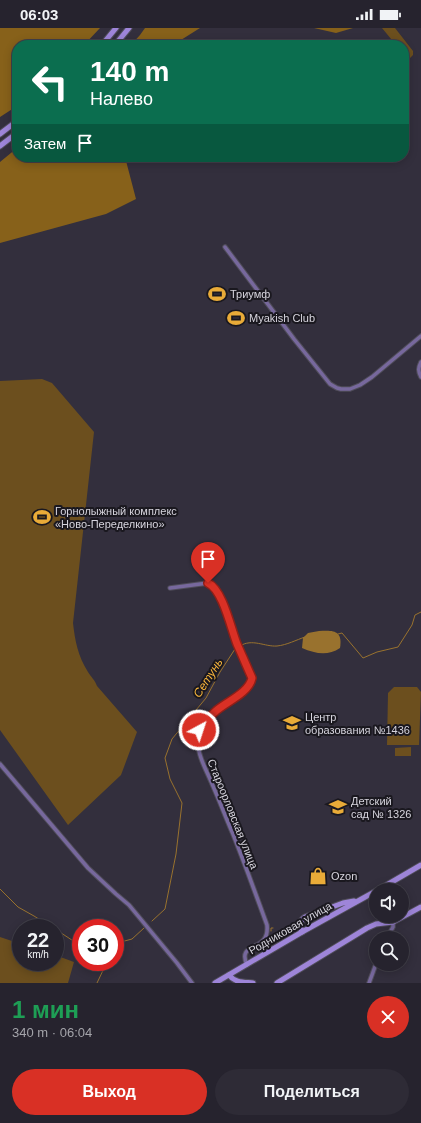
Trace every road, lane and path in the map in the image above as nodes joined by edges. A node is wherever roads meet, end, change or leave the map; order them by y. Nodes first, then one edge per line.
1 (116, 28) edge
2 (129, 28) edge
3 (106, 40) edge
4 (119, 40) edge
5 (12, 125) edge
6 (0, 134) edge
7 (12, 136) edge
8 (0, 146) edge
9 (225, 247) dead end
10 (421, 336) edge
11 (421, 362) edge
12 (421, 377) edge
13 (170, 588) dead end
14 (0, 764) edge
15 (421, 865) edge
16 (389, 883) edge
17 (369, 895) edge
18 (361, 900) junction
19 (421, 907) edge
20 (409, 913) edge
21 (384, 923) edge
22 (302, 932) junction
23 (247, 965) junction
24 (373, 971) edge
25 (229, 975) junction
26 (192, 983) edge
27 (214, 983) edge
28 (253, 983) edge
29 (276, 983) edge
30 (368, 983) edge

1 - 3 main road
2 - 4 main road
5 - 6 main road
7 - 8 main road
9 - 10 street
11 - 12 street
13 - 23 street, Староорловская улица
14 - 26 street
15 - 16 main road, Родниковая улица
17 - 18 main road, Родниковая улица
18 - 22 main road, Родниковая улица
18 - 22 main road
19 - 20 main road
21 - 29 main road
22 - 23 main road, Родниковая улица
23 - 25 main road, Родниковая улица
24 - 30 street
25 - 27 main road, Родниковая улица
25 - 28 main road

